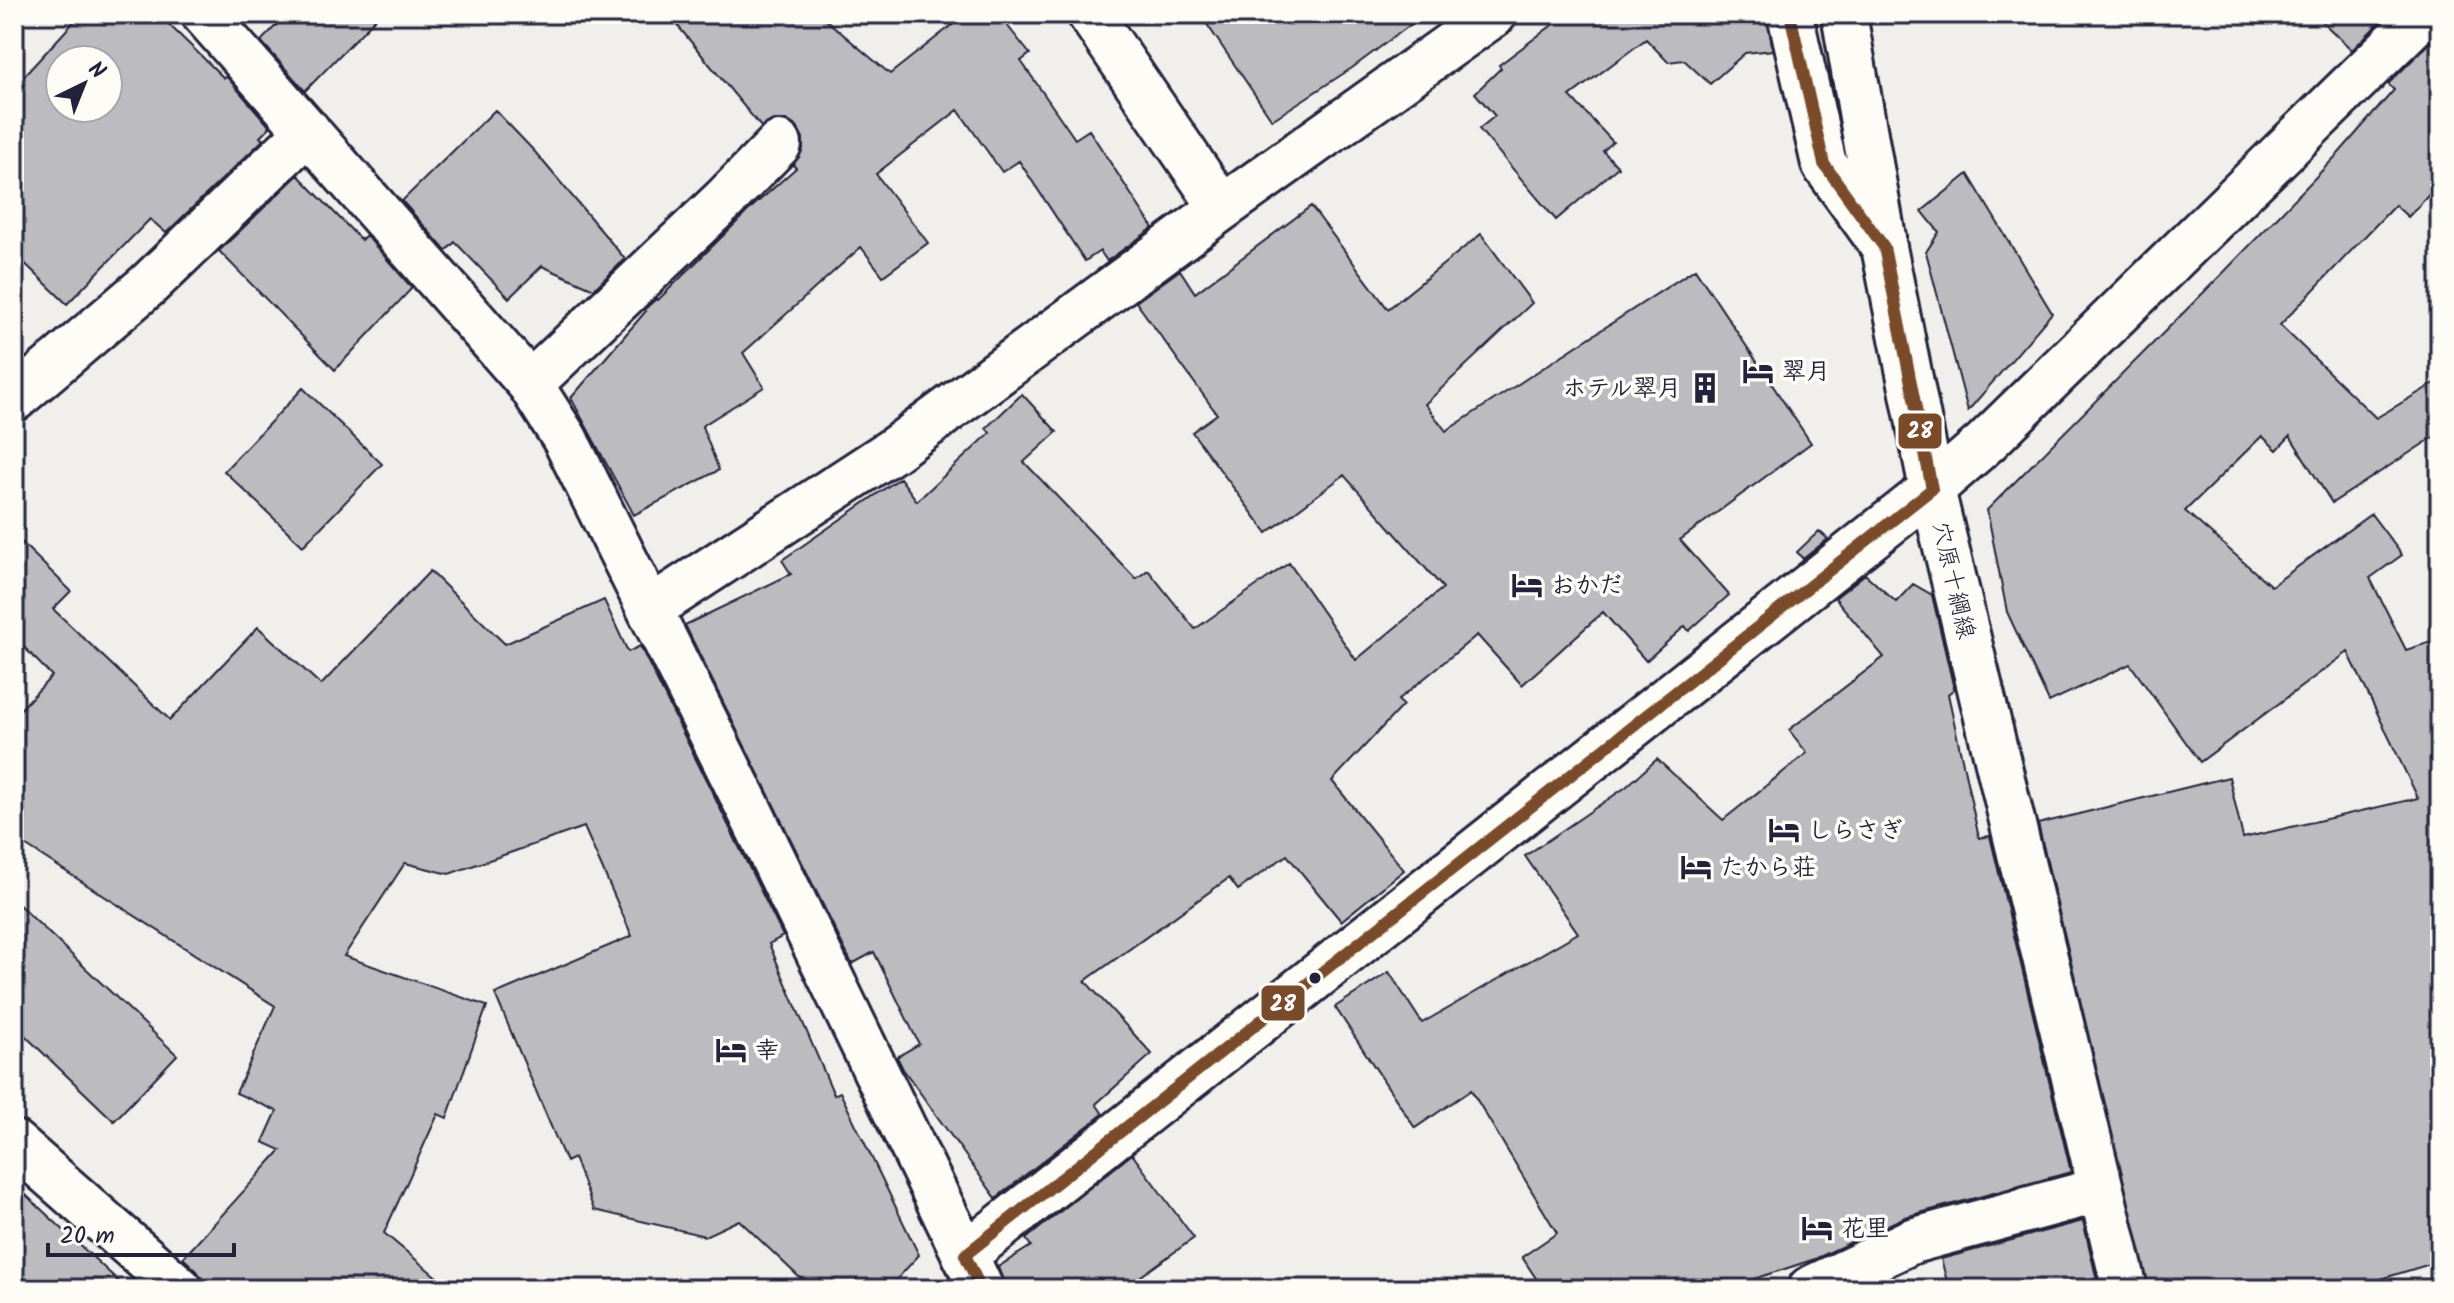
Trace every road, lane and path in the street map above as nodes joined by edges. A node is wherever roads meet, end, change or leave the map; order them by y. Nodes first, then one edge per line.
1 (204, 14) edge
2 (1090, 14) edge
3 (1494, 14) edge
4 (1790, 14) edge
5 (1844, 14) edge
6 (2419, 19) edge
7 (308, 131) junction
8 (779, 144) dead end
9 (1222, 208) junction
10 (1884, 247) junction
11 (530, 384) junction
12 (14, 399) edge
13 (1932, 489) junction
14 (650, 609) junction
15 (14, 1143) edge
16 (2100, 1190) junction
17 (973, 1272) edge
18 (180, 1289) edge
19 (1810, 1289) edge
20 (2125, 1289) edge

1 - 7 street
2 - 9 street
3 - 9 street
4 - 10 street
5 - 10 street
6 - 13 street, 穴原十綱線
7 - 11 street
7 - 12 street
8 - 11 street
9 - 14 street
10 - 13 street
11 - 14 street
13 - 16 street, 穴原十綱線
13 - 17 street
14 - 17 street
15 - 18 street
16 - 19 street
16 - 20 street, 穴原十綱線

